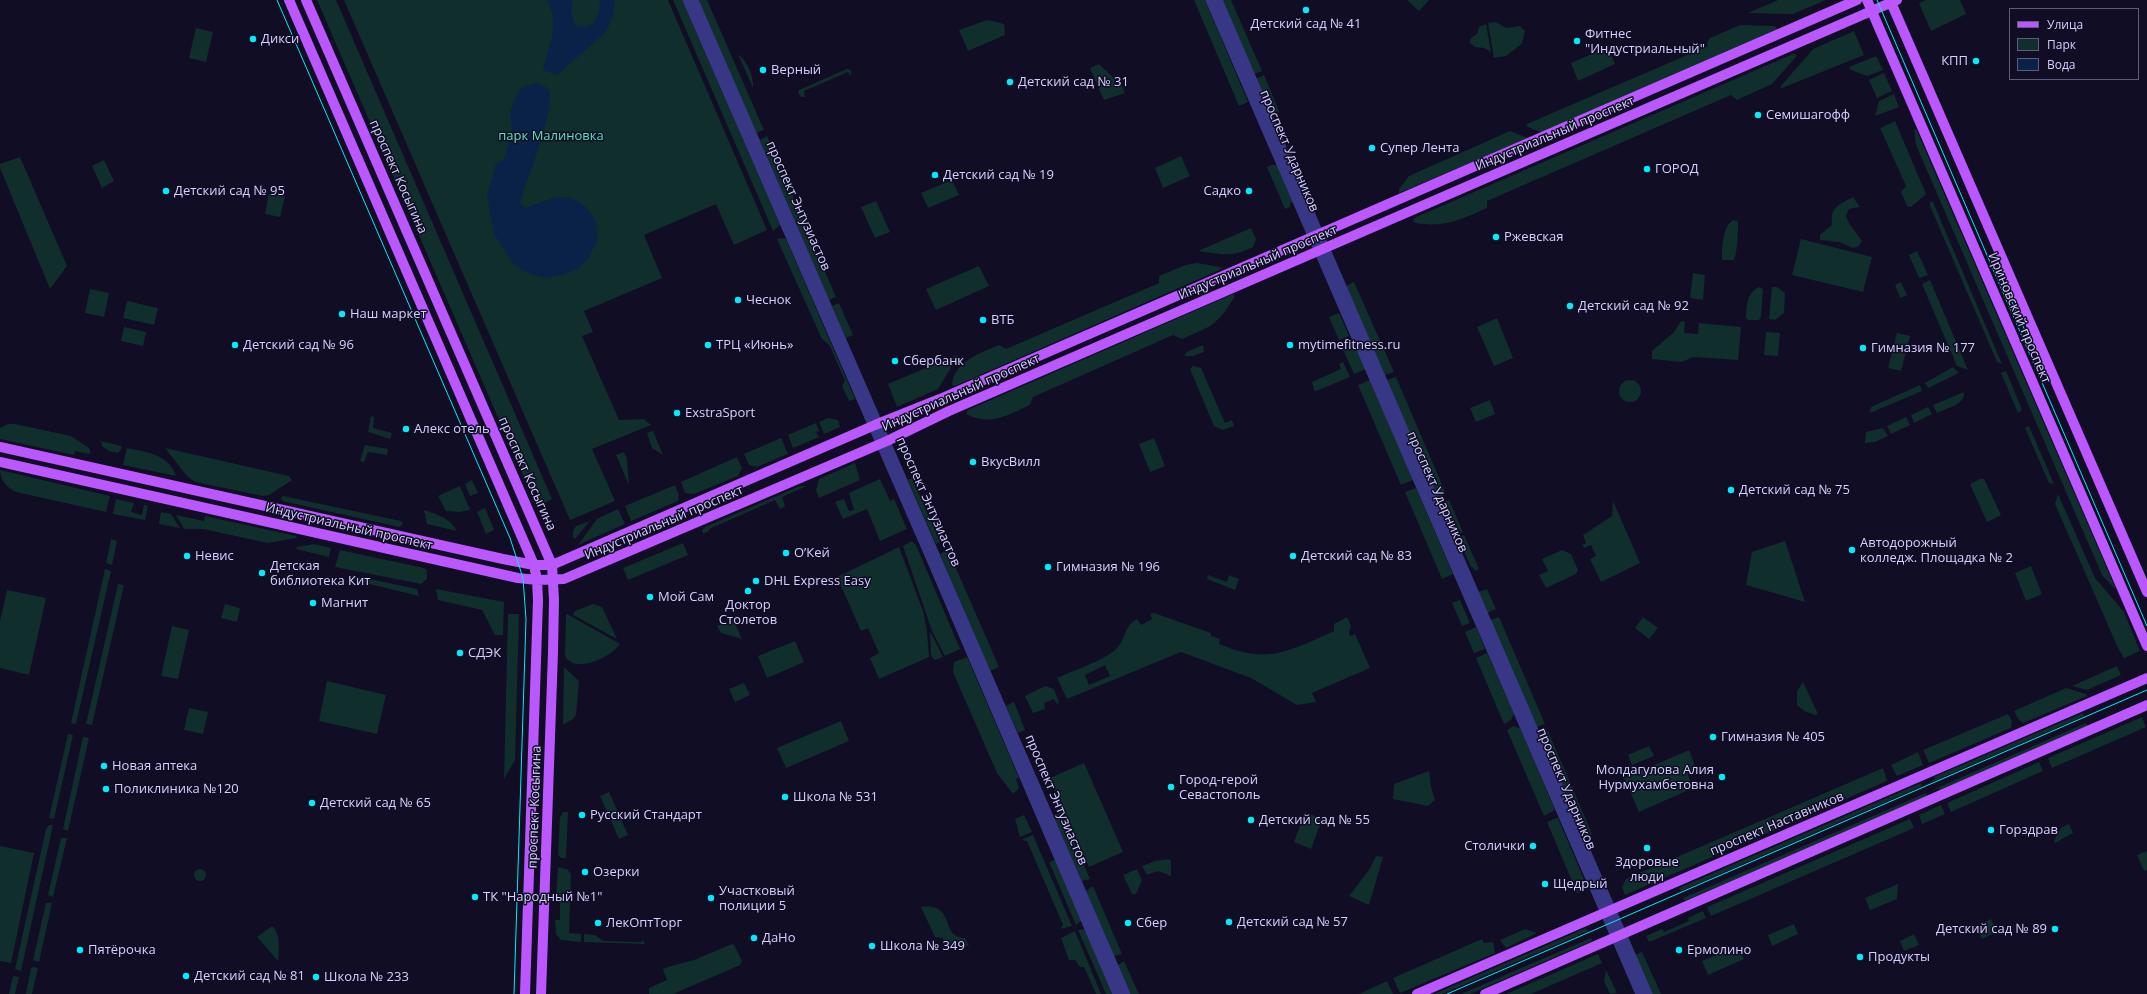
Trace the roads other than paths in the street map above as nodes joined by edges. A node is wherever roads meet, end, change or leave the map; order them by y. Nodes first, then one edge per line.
1 (289, 0) edge
2 (306, 0) edge
3 (687, 0) edge
4 (694, 0) edge
5 (1210, 0) edge
6 (1218, 0) edge
7 (1857, 0) edge
8 (1867, 0) edge
9 (1893, 1) edge
10 (1872, 11) junction
11 (1316, 235) junction
12 (1322, 250) junction
13 (875, 425) junction
14 (883, 443) junction
15 (0, 447) edge
16 (0, 462) edge
17 (534, 565) junction
18 (552, 565) junction
19 (554, 579) junction
20 (537, 580) junction
21 (2147, 592) edge
22 (2147, 646) edge
23 (2147, 678) edge
24 (2147, 706) edge
25 (1608, 911) junction
26 (1619, 936) junction
27 (525, 994) edge
28 (541, 994) edge
29 (1117, 994) edge
30 (1126, 994) edge
31 (1417, 994) edge
32 (1485, 994) edge
33 (1640, 994) edge
34 (1648, 994) edge

1 - 17 main road, проспект Косыгина
2 - 18 main road, проспект Косыгина
3 - 13 street, проспект Энтузиастов
4 - 13 street, проспект Энтузиастов
5 - 11 street, проспект Ударников
6 - 11 street, проспект Ударников
7 - 11 main road, Индустриальный проспект
8 - 10 main road, Ириновский проспект
9 - 10 main road, Индустриальный проспект
9 - 21 main road, Ириновский проспект
10 - 12 main road, Индустриальный проспект
10 - 22 main road, Ириновский проспект
11 - 12 street, проспект Ударников
11 - 13 main road, Индустриальный проспект
12 - 14 main road, Индустриальный проспект
12 - 25 street, проспект Ударников
13 - 14 street, проспект Энтузиастов
13 - 18 main road, Индустриальный проспект
14 - 19 main road, Индустриальный проспект
14 - 29 street, проспект Энтузиастов
14 - 30 street, проспект Энтузиастов
15 - 17 main road, Индустриальный проспект
16 - 20 main road, Индустриальный проспект
17 - 18 main road, Индустриальный проспект
17 - 20 main road, проспект Косыгина
18 - 19 main road, проспект Косыгина
19 - 20 main road, Индустриальный проспект
19 - 28 main road, проспект Косыгина
20 - 27 main road, проспект Косыгина
23 - 25 main road, проспект Наставников
24 - 26 main road
25 - 26 street, проспект Ударников
25 - 31 main road, проспект Наставников
26 - 32 main road
26 - 33 street, проспект Ударников
26 - 34 street, проспект Ударников

